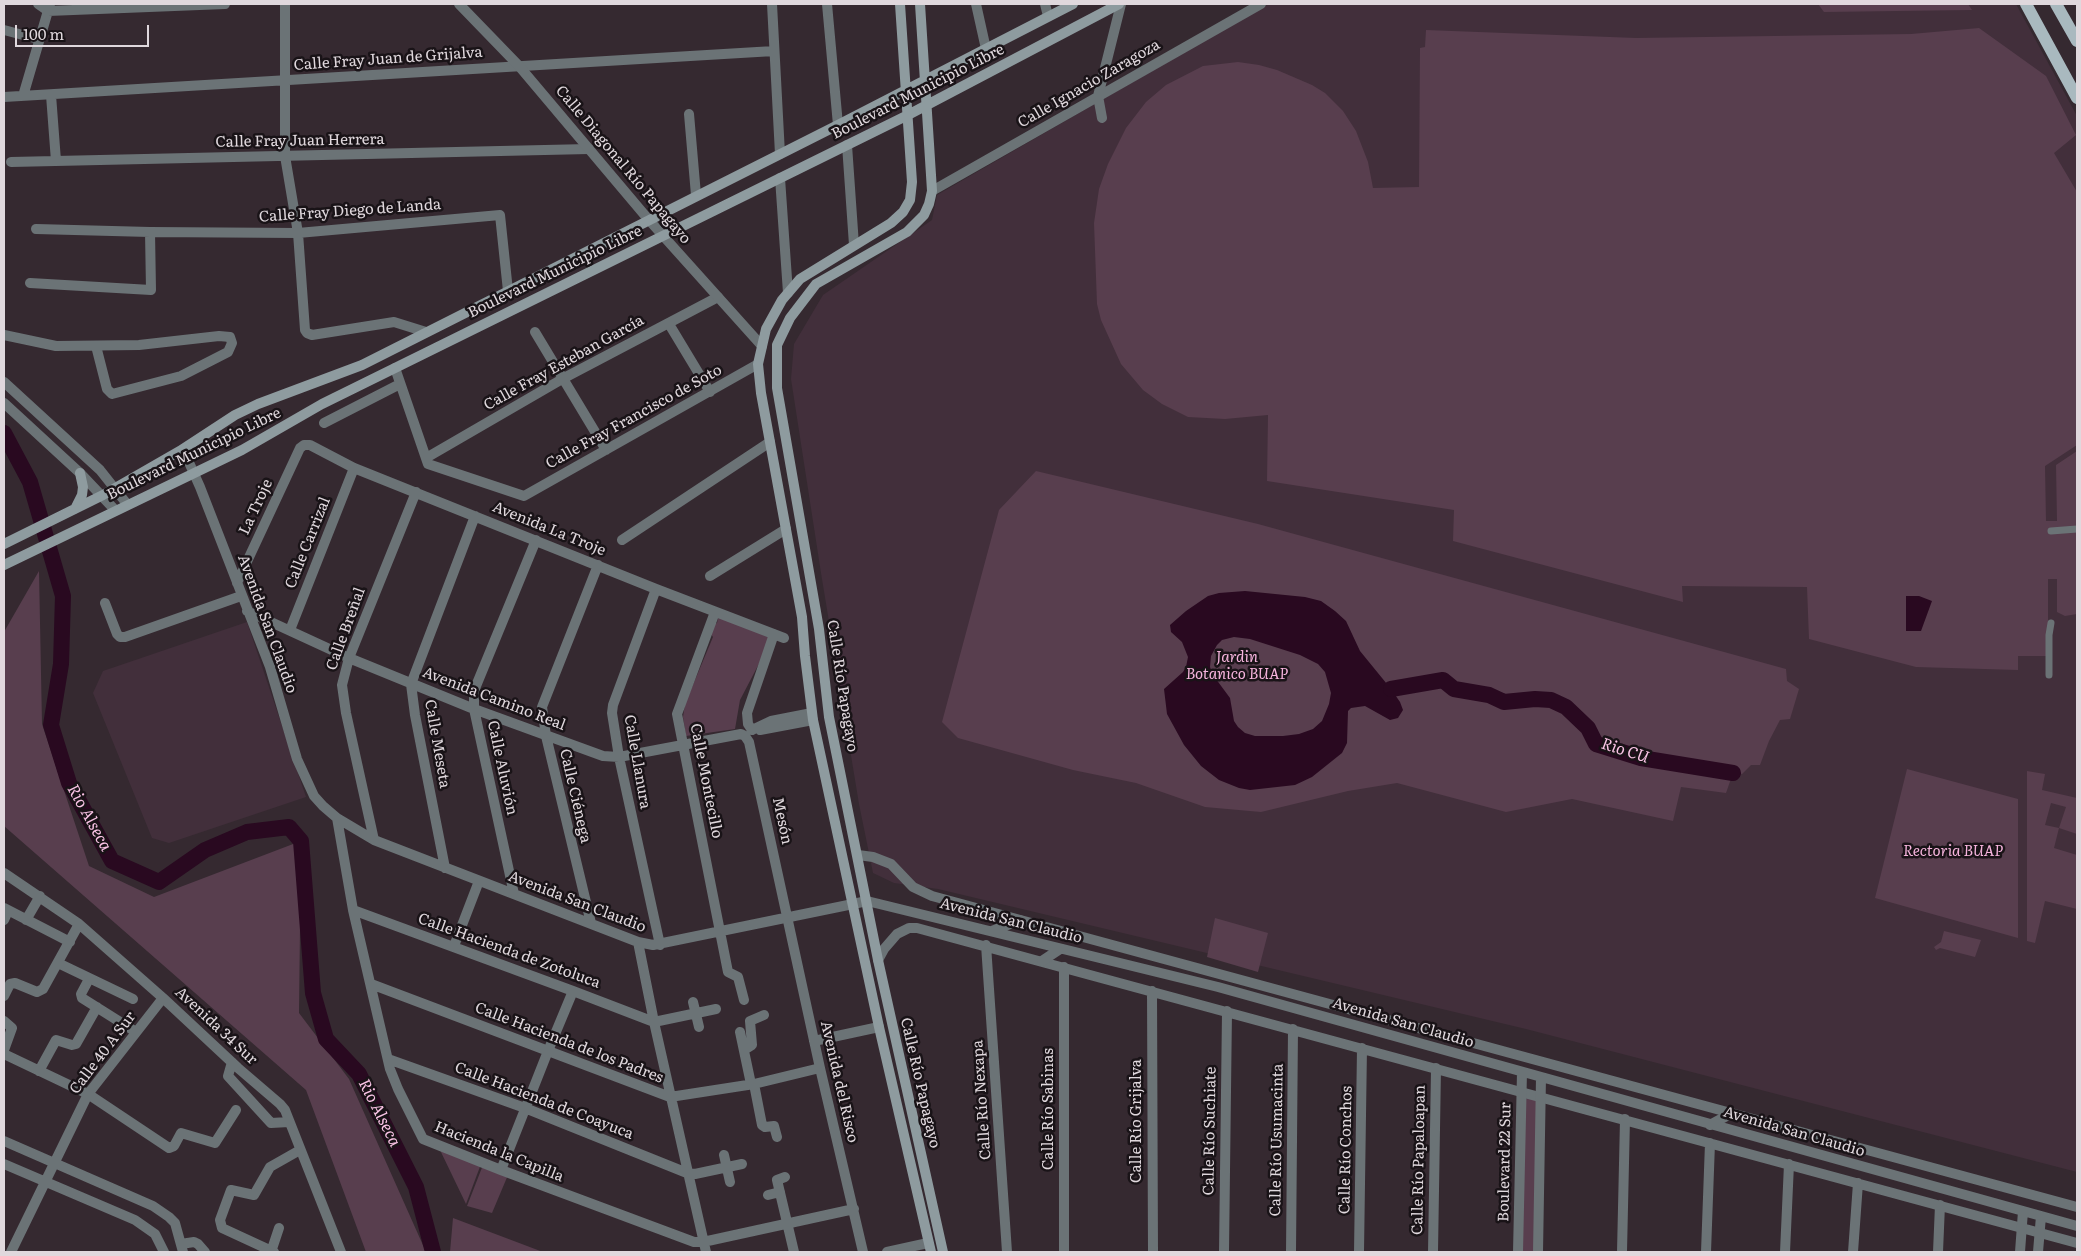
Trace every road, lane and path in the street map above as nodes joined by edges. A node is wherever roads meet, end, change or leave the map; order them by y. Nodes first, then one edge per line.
1 (38, 4) edge
2 (225, 4) edge
3 (284, 4) edge
4 (460, 4) edge
5 (772, 4) edge
6 (827, 4) edge
7 (900, 4) edge
8 (920, 4) edge
9 (976, 4) edge
10 (1045, 4) edge
11 (1073, 4) edge
12 (1120, 4) edge
13 (1261, 4) edge
14 (2026, 4) edge
15 (2056, 4) edge
16 (49, 7) edge
17 (1048, 16) junction
18 (4, 30) edge
19 (2076, 34) edge
20 (38, 39) junction
21 (986, 49) junction
22 (774, 51) junction
23 (520, 66) junction
24 (284, 81) junction
25 (925, 81) junction
26 (905, 90) junction
27 (51, 95) junction
28 (23, 96) junction
29 (1098, 96) junction
30 (4, 97) edge
31 (2077, 98) edge
32 (926, 105) junction
33 (689, 114) dead end
34 (906, 116) junction
35 (1102, 118) dead end
36 (838, 125) junction
37 (846, 145) junction
38 (589, 150) junction
39 (780, 154) junction
40 (285, 156) junction
41 (56, 161) junction
42 (11, 162) dead end
43 (780, 178) junction
44 (932, 191) junction
45 (696, 195) junction
46 (648, 220) junction
47 (36, 229) dead end
48 (150, 232) junction
49 (298, 232) junction
50 (662, 236) junction
51 (854, 245) junction
52 (30, 283) dead end
53 (508, 291) junction
54 (788, 293) junction
55 (718, 297) junction
56 (669, 324) junction
57 (426, 332) junction
58 (535, 332) dead end
59 (4, 335) edge
60 (96, 346) junction
61 (762, 346) junction
62 (758, 364) junction
63 (395, 368) junction
64 (564, 378) junction
65 (4, 382) edge
66 (400, 384) junction
67 (710, 392) junction
68 (4, 403) edge
69 (324, 422) dead end
70 (770, 442) junction
71 (304, 445) joint
72 (183, 449) junction
73 (606, 450) junction
74 (426, 458) junction
75 (354, 468) junction
76 (193, 472) junction
77 (80, 474) junction
78 (116, 488) junction
79 (416, 492) junction
80 (102, 495) junction
81 (127, 504) junction
82 (75, 508) junction
83 (115, 510) junction
84 (475, 516) junction
85 (786, 529) junction
86 (2077, 529) edge
87 (2051, 531) dead end
88 (536, 540) junction
89 (622, 540) dead end
90 (4, 544) edge
91 (598, 564) junction
92 (4, 565) edge
93 (710, 576) dead end
94 (237, 583) junction
95 (656, 589) junction
96 (241, 596) junction
97 (105, 603) dead end
98 (248, 611) junction
99 (715, 612) junction
100 (2050, 623) dead end
101 (290, 630) junction
102 (349, 658) junction
103 (2049, 675) dead end
104 (411, 684) junction
105 (474, 710) junction
106 (813, 716) junction
107 (741, 734) joint
108 (546, 736) junction
109 (683, 745) junction
110 (619, 757) junction
111 (338, 818) junction
112 (374, 840) junction
113 (858, 855) junction
114 (445, 868) junction
115 (4, 873) edge
116 (479, 881) junction
117 (514, 894) junction
118 (40, 896) junction
119 (867, 901) junction
120 (853, 904) junction
121 (353, 910) junction
122 (5, 913) edge
123 (788, 918) junction
124 (26, 920) junction
125 (1020, 920) junction
126 (591, 923) junction
127 (79, 924) junction
128 (992, 931) junction
129 (721, 932) junction
130 (70, 942) junction
131 (638, 942) junction
132 (660, 945) junction
133 (986, 945) junction
134 (454, 946) junction
135 (1060, 949) junction
136 (878, 960) junction
137 (1042, 961) junction
138 (58, 963) junction
139 (1064, 967) junction
140 (89, 979) junction
141 (371, 984) junction
142 (573, 990) junction
143 (1152, 991) junction
144 (4, 996) edge
145 (163, 998) junction
146 (133, 999) dead end
147 (744, 1000) dead end
148 (97, 1007) junction
149 (694, 1008) junction
150 (716, 1009) dead end
151 (1227, 1011) junction
152 (764, 1015) dead end
153 (654, 1022) junction
154 (8, 1024) edge
155 (699, 1027) dead end
156 (879, 1028) junction
157 (1293, 1029) junction
158 (136, 1032) junction
159 (740, 1032) dead end
160 (814, 1041) junction
161 (1362, 1048) junction
162 (4, 1050) edge
163 (548, 1050) junction
164 (744, 1050) junction
165 (4, 1054) edge
166 (388, 1059) junction
167 (232, 1062) junction
168 (820, 1068) junction
169 (1436, 1068) junction
170 (39, 1071) junction
171 (1522, 1072) junction
172 (1541, 1078) junction
173 (753, 1084) junction
174 (1522, 1091) junction
175 (88, 1094) junction
176 (1540, 1096) junction
177 (670, 1097) junction
178 (525, 1108) junction
179 (236, 1110) dead end
180 (1732, 1114) junction
181 (1625, 1120) junction
182 (289, 1122) junction
183 (1710, 1125) junction
184 (777, 1136) dead end
185 (4, 1142) edge
186 (1710, 1143) junction
187 (300, 1150) junction
188 (724, 1155) dead end
189 (54, 1163) junction
190 (4, 1164) edge
191 (742, 1164) dead end
192 (1789, 1164) junction
193 (727, 1167) junction
194 (501, 1170) junction
195 (687, 1173) junction
196 (785, 1177) dead end
197 (46, 1182) junction
198 (730, 1182) dead end
199 (1520, 1183) junction
200 (1858, 1183) junction
201 (1539, 1184) junction
202 (780, 1192) junction
203 (768, 1195) dead end
204 (1940, 1205) junction
205 (2077, 1208) edge
206 (854, 1209) junction
207 (2023, 1211) junction
208 (2041, 1216) junction
209 (787, 1223) junction
210 (2077, 1226) edge
211 (279, 1228) dead end
212 (2022, 1228) junction
213 (2040, 1232) junction
214 (2077, 1243) edge
215 (705, 1247) edge
216 (182, 1248) edge
217 (930, 1248) edge
218 (11, 1252) edge
219 (164, 1252) edge
220 (205, 1252) edge
221 (272, 1252) edge
222 (341, 1252) edge
223 (794, 1252) edge
224 (863, 1252) edge
225 (887, 1252) edge
226 (943, 1252) edge
227 (1007, 1252) edge
228 (1064, 1252) edge
229 (1152, 1252) edge
230 (1224, 1252) edge
231 (1291, 1252) edge
232 (1359, 1252) edge
233 (1433, 1252) edge
234 (1518, 1252) edge
235 (1538, 1252) edge
236 (1622, 1252) edge
237 (1706, 1252) edge
238 (1785, 1252) edge
239 (1853, 1252) edge
240 (1938, 1252) edge
241 (2020, 1252) edge
242 (2038, 1252) edge

1 - 16 street
2 - 16 street
3 - 24 street
4 - 23 street, Calle Diagonal Río Papagayo
5 - 22 street
6 - 36 street
7 - 26 main road
8 - 25 main road
9 - 21 street
10 - 17 street
11 - 17 main road, Boulevard Municipio Libre
12 - 29 street
12 - 32 main road, Boulevard Municipio Libre
13 - 29 street, Calle Ignacio Zaragoza
14 - 31 main road
15 - 19 main road
16 - 20 street
17 - 21 main road, Boulevard Municipio Libre
18 - 20 street
20 - 28 street
21 - 25 main road, Boulevard Municipio Libre
22 - 23 street, Calle Fray Juan de Grijalva
22 - 39 street
23 - 24 street, Calle Fray Juan de Grijalva
23 - 38 street, Calle Diagonal Río Papagayo
24 - 27 street, Calle Fray Juan de Grijalva
24 - 40 street
25 - 26 main road, Boulevard Municipio Libre
25 - 32 main road
26 - 34 main road
26 - 36 main road, Boulevard Municipio Libre
27 - 28 street, Calle Fray Juan de Grijalva
27 - 41 street
28 - 30 street, Calle Fray Juan de Grijalva
29 - 35 street
29 - 44 street, Calle Ignacio Zaragoza
32 - 34 main road, Boulevard Municipio Libre
32 - 44 main road
33 - 45 street
34 - 37 main road, Boulevard Municipio Libre
34 - 51 main road, Calle Río Papagayo
36 - 39 main road, Boulevard Municipio Libre
37 - 43 main road, Boulevard Municipio Libre
37 - 51 street
38 - 40 street, Calle Fray Juan Herrera
38 - 46 street, Calle Diagonal Río Papagayo
39 - 45 main road, Boulevard Municipio Libre
40 - 41 street, Calle Fray Juan Herrera
40 - 49 street
41 - 42 street, Calle Fray Juan Herrera
43 - 50 main road, Boulevard Municipio Libre
43 - 54 street
44 - 113 main road, Calle Río Papagayo
45 - 46 main road, Boulevard Municipio Libre
46 - 50 street, Calle Diagonal Río Papagayo
46 - 53 main road, Boulevard Municipio Libre
47 - 48 street, Calle Fray Diego de Landa
48 - 49 street, Calle Fray Diego de Landa
48 - 52 street
49 - 53 street, Calle Fray Diego de Landa
49 - 57 street
50 - 55 street, Calle Diagonal Río Papagayo
50 - 63 main road, Boulevard Municipio Libre
51 - 54 main road, Calle Río Papagayo
53 - 57 main road, Boulevard Municipio Libre
54 - 61 main road, Calle Río Papagayo
55 - 56 street, Calle Fray Esteban García
55 - 61 street, Calle Diagonal Río Papagayo
56 - 64 street, Calle Fray Esteban García
56 - 67 street
57 - 72 main road, Boulevard Municipio Libre
58 - 64 street
59 - 60 street
60 - 60 street
61 - 62 main road, Calle Río Papagayo
62 - 67 street, Calle Fray Francisco de Soto
62 - 70 main road, Calle Río Papagayo
63 - 66 street
63 - 76 main road, Boulevard Municipio Libre
64 - 73 street
64 - 74 street, Calle Fray Esteban García
65 - 78 street
66 - 69 street
66 - 74 street
67 - 73 street, Calle Fray Francisco de Soto
68 - 77 street
70 - 85 main road, Calle Río Papagayo
70 - 89 street
71 - 75 street, Avenida La Troje
71 - 94 street, La Troje
72 - 76 street, Avenida San Claudio
72 - 78 main road, Boulevard Municipio Libre
73 - 74 street, Calle Fray Francisco de Soto
75 - 79 street, Avenida La Troje
75 - 101 street, Calle Carrizal
76 - 81 main road, Boulevard Municipio Libre
76 - 94 street, Avenida San Claudio
77 - 80 street
77 - 82 main road
78 - 80 main road, Boulevard Municipio Libre
78 - 81 street
79 - 84 street, Avenida La Troje
79 - 102 street, Calle Breñal
80 - 82 main road, Boulevard Municipio Libre
80 - 83 street
81 - 83 main road, Boulevard Municipio Libre
82 - 90 main road, Boulevard Municipio Libre
83 - 92 main road, Boulevard Municipio Libre
84 - 88 street, Avenida La Troje
84 - 104 street, Calle Meseta
85 - 93 street
85 - 106 main road, Calle Río Papagayo
86 - 87 street
88 - 91 street, Avenida La Troje
88 - 105 street, Calle Aluvión
91 - 95 street, Avenida La Troje
91 - 108 street, Calle Ciénega
94 - 96 street, Avenida San Claudio
95 - 99 street, Avenida La Troje
95 - 110 street, Calle Llanura
96 - 97 street
96 - 98 street, Avenida San Claudio
98 - 101 street, Avenida Camino Real
98 - 111 street, Avenida San Claudio
99 - 106 street, Avenida La Troje
99 - 109 street, Calle Montecillo
100 - 103 street
101 - 102 street, Avenida Camino Real
102 - 104 street, Avenida Camino Real
102 - 112 street, Calle Breñal
104 - 105 street, Avenida Camino Real
104 - 114 street, Calle Meseta
105 - 108 street, Avenida Camino Real
105 - 117 street, Calle Aluvión
106 - 120 main road, Calle Río Papagayo
107 - 109 street, Avenida Camino Real
107 - 123 street, Mesón
108 - 110 street, Avenida Camino Real
108 - 126 street, Calle Ciénega
109 - 110 street, Avenida Camino Real
109 - 129 street, Calle Montecillo
110 - 132 street, Calle Llanura
111 - 112 street, Avenida San Claudio
111 - 121 street, Hacienda la Capilla
112 - 114 street, Avenida San Claudio
113 - 119 main road, Calle Río Papagayo
113 - 125 street, Avenida San Claudio
114 - 116 street, Avenida San Claudio
115 - 118 street, Avenida 34 Sur
116 - 117 street, Avenida San Claudio
116 - 134 street
117 - 126 street, Avenida San Claudio
118 - 124 street
118 - 127 street, Avenida 34 Sur
119 - 120 street, Avenida San Claudio
119 - 128 street, Avenida San Claudio
119 - 136 main road, Calle Río Papagayo
120 - 123 street, Avenida San Claudio
120 - 156 main road, Calle Río Papagayo
121 - 134 street, Calle Hacienda de Zotoluca
121 - 141 street, Hacienda la Capilla
122 - 124 street
123 - 129 street, Avenida San Claudio
123 - 160 street, Avenida del Risco
124 - 130 street
125 - 128 street
125 - 180 street, Avenida San Claudio
126 - 131 street, Avenida San Claudio
127 - 130 street
127 - 145 street, Avenida 34 Sur
128 - 135 street, Avenida San Claudio
129 - 132 street, Avenida San Claudio
129 - 147 street, Calle Montecillo
130 - 138 street
131 - 132 street, Avenida San Claudio
131 - 153 street
133 - 136 street, Avenida San Claudio
133 - 137 street, Avenida San Claudio
133 - 227 street, Calle Río Nexapa
134 - 142 street, Calle Hacienda de Zotoluca
135 - 137 street
135 - 171 street, Avenida San Claudio
136 - 226 main road, Calle Río Papagayo
137 - 139 street, Avenida San Claudio
138 - 140 street
138 - 144 street
139 - 143 street, Avenida San Claudio
139 - 228 street, Calle Río Sabinas
140 - 146 street
140 - 148 street
141 - 163 street, Calle Hacienda de los Padres
141 - 166 street, Hacienda la Capilla
142 - 153 street, Calle Hacienda de Zotoluca
142 - 163 street
143 - 151 street, Avenida San Claudio
143 - 229 street, Calle Río Grijalva
145 - 158 street, Calle 40 A Sur
145 - 167 street, Avenida 34 Sur
148 - 158 street
148 - 170 street
149 - 150 street
149 - 153 street
149 - 155 street
151 - 157 street, Avenida San Claudio
151 - 230 street, Calle Río Suchiate
152 - 164 street
153 - 177 street
154 - 162 street
156 - 160 street
156 - 217 main road, Calle Río Papagayo
157 - 161 street, Avenida San Claudio
157 - 231 street, Calle Río Usumacinta
158 - 175 street, Calle 40 A Sur
159 - 164 street
160 - 168 street, Avenida del Risco
161 - 169 street, Avenida San Claudio
161 - 232 street, Calle Río Conchos
163 - 177 street, Calle Hacienda de los Padres
163 - 178 street
164 - 173 street
165 - 170 street
166 - 178 street, Calle Hacienda de Coayuca
166 - 194 street, Hacienda la Capilla
167 - 182 street, Avenida 34 Sur
167 - 182 street
168 - 173 street, Calle Hacienda de los Padres
168 - 206 street, Avenida del Risco
169 - 174 street, Avenida San Claudio
169 - 233 street, Calle Río Papaloapan
170 - 175 street
171 - 172 street, Avenida San Claudio
171 - 174 street, Boulevard 22 Sur
172 - 176 street
172 - 183 street, Avenida San Claudio
173 - 177 street, Calle Hacienda de los Padres
173 - 184 street
174 - 176 street, Avenida San Claudio
174 - 199 street, Boulevard 22 Sur
175 - 179 street
175 - 189 street, Calle 40 A Sur
176 - 181 street, Avenida San Claudio
176 - 201 street
177 - 195 street
178 - 194 street
178 - 195 street, Calle Hacienda de Coayuca
180 - 183 street
180 - 205 street, Avenida San Claudio
181 - 186 street, Avenida San Claudio
181 - 236 street
182 - 187 street, Avenida 34 Sur
183 - 207 street, Avenida San Claudio
185 - 189 street
186 - 192 street, Avenida San Claudio
186 - 237 street
187 - 221 street
187 - 222 street, Avenida 34 Sur
188 - 193 street
189 - 197 street, Calle 40 A Sur
189 - 216 street
190 - 197 street
191 - 193 street
192 - 200 street, Avenida San Claudio
192 - 238 street
193 - 195 street
193 - 198 street
194 - 215 street, Hacienda la Capilla
195 - 215 street
196 - 202 street
197 - 218 street, Calle 40 A Sur
197 - 219 street
199 - 201 street
199 - 234 street, Boulevard 22 Sur
200 - 204 street, Avenida San Claudio
200 - 239 street
201 - 235 street
202 - 203 street
202 - 209 street
204 - 212 street, Avenida San Claudio
204 - 240 street
206 - 209 street, Hacienda la Capilla
206 - 224 street, Avenida del Risco
207 - 208 street, Avenida San Claudio
207 - 212 street
208 - 210 street, Avenida San Claudio
208 - 213 street
209 - 215 street, Hacienda la Capilla
209 - 223 street
211 - 221 street
212 - 213 street, Avenida San Claudio
212 - 241 street
213 - 214 street, Avenida San Claudio
213 - 242 street
216 - 220 street
217 - 225 street

